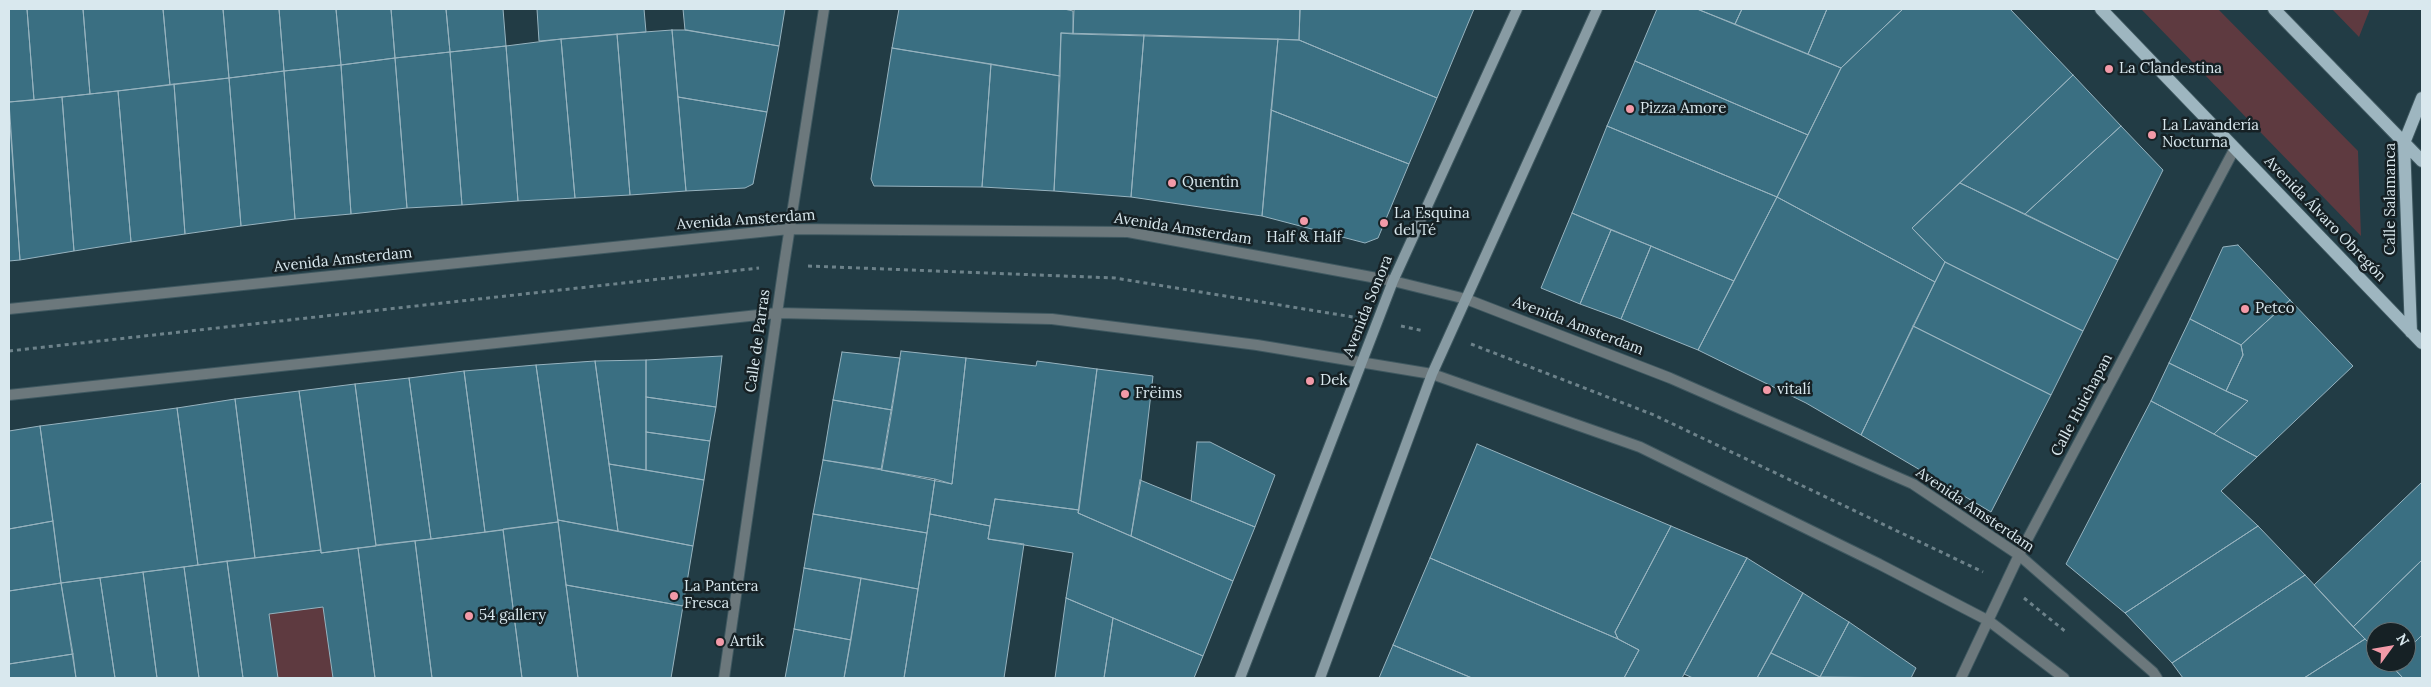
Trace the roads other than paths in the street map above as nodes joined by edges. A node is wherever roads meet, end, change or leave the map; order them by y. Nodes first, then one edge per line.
1 (824, 9) edge
2 (1518, 9) edge
3 (1597, 9) edge
4 (2101, 9) edge
5 (2274, 9) edge
6 (2422, 98) edge
7 (2404, 142) junction
8 (2234, 148) junction
9 (2422, 161) edge
10 (789, 229) junction
11 (1393, 281) junction
12 (1466, 299) junction
13 (9, 309) edge
14 (777, 312) junction
15 (2411, 332) junction
16 (2422, 343) edge
17 (1361, 362) junction
18 (1432, 374) junction
19 (9, 395) edge
20 (2018, 556) junction
21 (1989, 622) junction
22 (724, 678) edge
23 (1240, 678) edge
24 (1320, 678) edge
25 (1961, 678) edge
26 (2064, 678) edge
27 (2158, 678) edge

1 - 10 street, Calle de Parras
2 - 11 main road, Avenida Sonora
3 - 12 main road
4 - 8 main road, Avenida Álvaro Obregón
5 - 7 main road
6 - 7 main road, Calle Salamanca
7 - 9 main road
7 - 15 main road, Calle Salamanca
8 - 15 main road, Avenida Álvaro Obregón
8 - 20 street, Calle Huichapan
10 - 11 street, Avenida Amsterdam
10 - 13 street, Avenida Amsterdam
10 - 14 street, Calle de Parras
11 - 12 street, Avenida Amsterdam
11 - 17 main road, Avenida Sonora
12 - 18 main road
12 - 20 street, Avenida Amsterdam
14 - 17 street
14 - 19 street
14 - 22 street, Calle de Parras
15 - 16 main road, Avenida Álvaro Obregón
17 - 18 street
17 - 23 main road, Avenida Sonora
18 - 21 street
18 - 24 main road
20 - 21 street, Calle Huichapan
20 - 27 street, Avenida Amsterdam
21 - 25 street, Calle Huichapan
21 - 26 street

